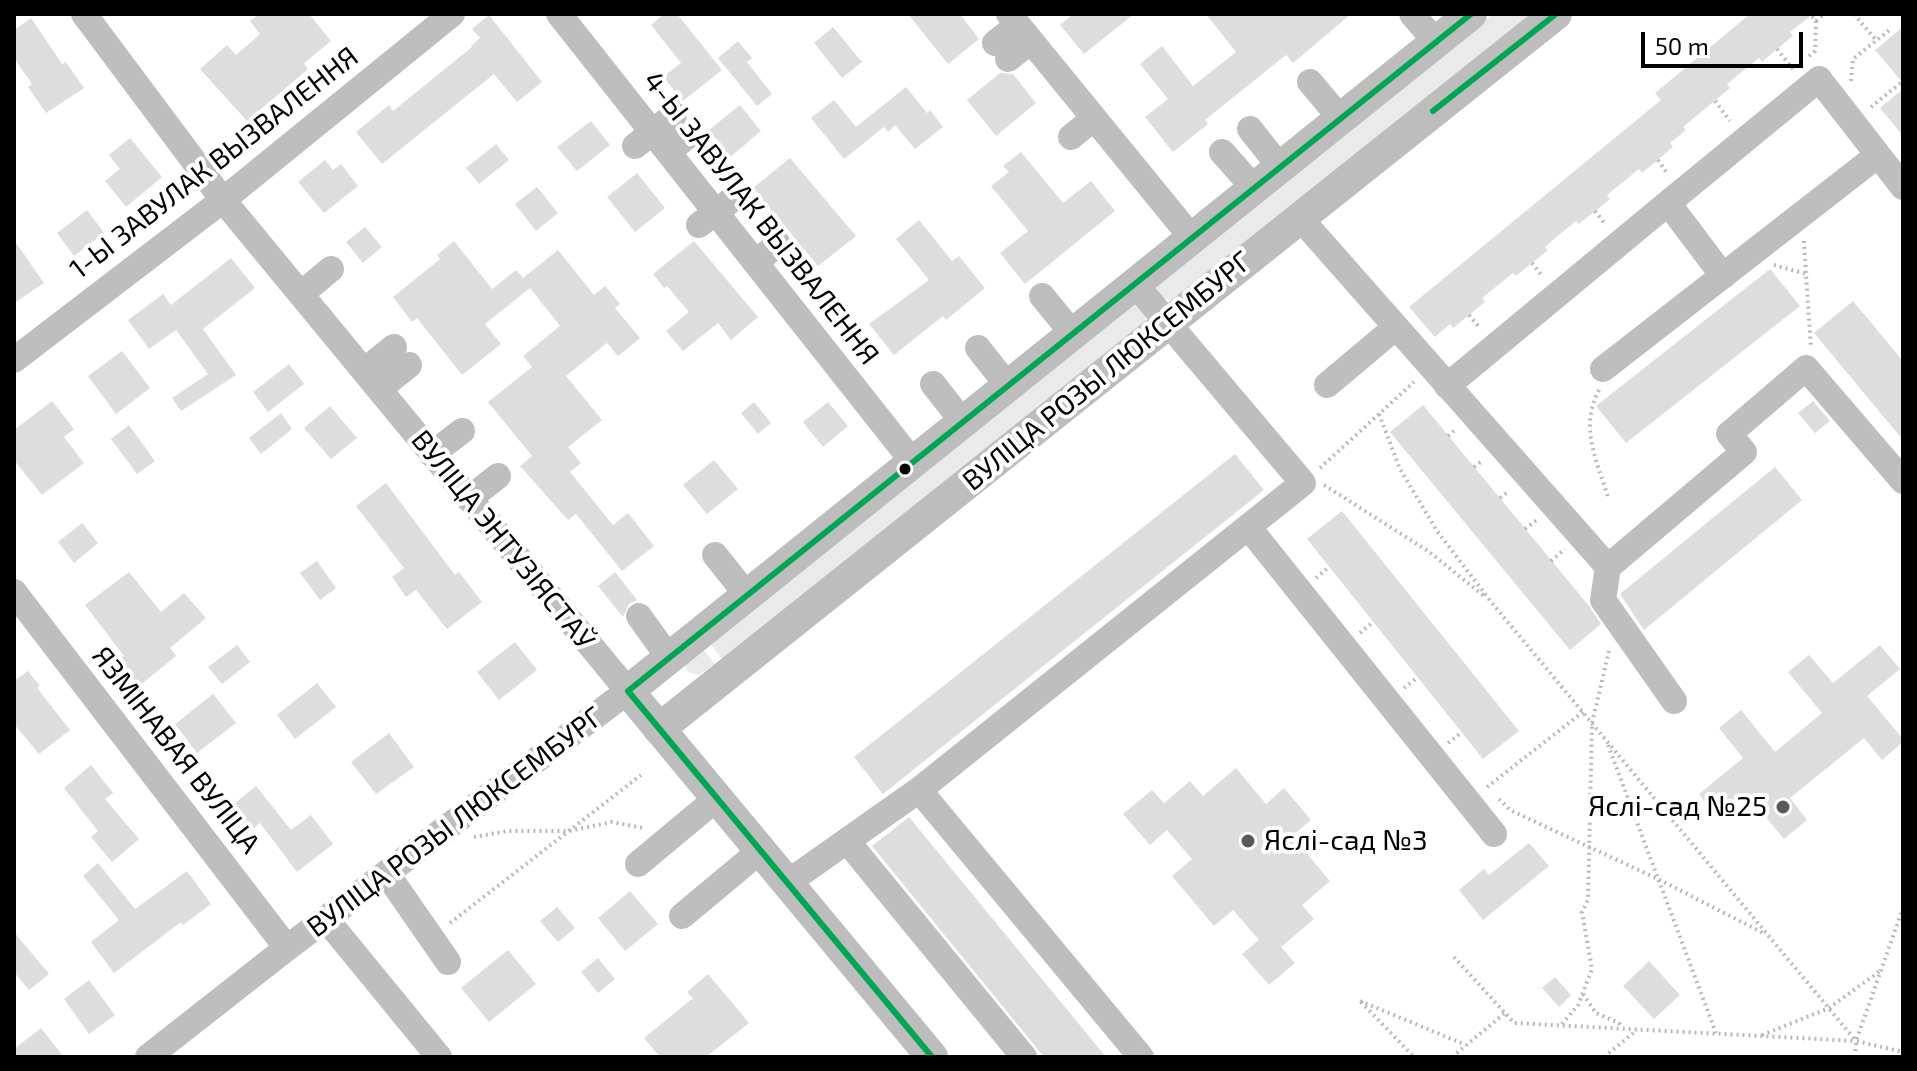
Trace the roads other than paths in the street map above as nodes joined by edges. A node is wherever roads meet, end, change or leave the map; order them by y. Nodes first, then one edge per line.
1 (84, 14) edge
2 (452, 14) edge
3 (1412, 14) edge
4 (1556, 14) edge
5 (1455, 23) edge
6 (557, 24) edge
7 (1019, 27) edge
8 (1002, 51) dead end
9 (1310, 82) dead end
10 (1094, 118) junction
11 (1341, 119) junction
12 (681, 125) dead end
13 (1250, 129) dead end
14 (1071, 137) dead end
15 (657, 152) junction
16 (1222, 152) dead end
17 (1878, 155) junction
18 (1280, 167) junction
19 (1903, 187) edge
20 (1254, 188) junction
21 (738, 195) dead end
22 (223, 200) junction
23 (1668, 203) junction
24 (1300, 218) junction
25 (708, 219) junction
26 (1192, 238) junction
27 (778, 244) dead end
28 (331, 269) dead end
29 (754, 272) junction
30 (1723, 276) junction
31 (1135, 284) junction
32 (301, 294) junction
33 (1042, 296) dead end
34 (1167, 324) junction
35 (1396, 327) junction
36 (1073, 334) junction
37 (978, 348) dead end
38 (402, 356) dead end
39 (14, 360) edge
40 (1439, 377) junction
41 (1602, 378) road end
42 (371, 380) junction
43 (933, 384) dead end
44 (1327, 385) dead end
45 (1008, 386) junction
46 (963, 422) junction
47 (462, 431) dead end
48 (432, 454) junction
49 (913, 462) junction
50 (498, 476) dead end
51 (1903, 481) edge
52 (469, 499) junction
53 (1249, 528) junction
54 (715, 555) dead end
55 (1608, 567) junction
56 (14, 592) edge
57 (747, 595) junction
58 (639, 616) dead end
59 (669, 658) junction
60 (628, 691) junction
61 (1674, 701) dead end
62 (659, 729) junction
63 (919, 790) junction
64 (716, 799) junction
65 (1494, 834) dead end
66 (847, 841) junction
67 (760, 851) junction
68 (638, 864) dead end
69 (387, 874) junction
70 (787, 883) junction
71 (682, 916) dead end
72 (326, 919) junction
73 (287, 948) junction
74 (448, 962) dead end
75 (148, 1057) edge
76 (439, 1057) edge
77 (932, 1057) edge
78 (1024, 1057) edge
79 (1141, 1057) edge

1 - 22 street, ВУЛІЦА ЭНТУЗІЯСТАЎ
2 - 22 street, 1-Ы ЗАВУЛАК ВЫЗВАЛЕННЯ
3 - 5 street
4 - 24 main road, ВУЛІЦА РОЗЫ ЛЮКСЕМБУРГ
5 - 11 main road, ВУЛІЦА РОЗЫ ЛЮКСЕМБУРГ
6 - 15 street, 4-Ы ЗАВУЛАК ВЫЗВАЛЕННЯ
7 - 8 street
7 - 10 street
9 - 11 street
10 - 14 street
10 - 26 street
11 - 18 main road, ВУЛІЦА РОЗЫ ЛЮКСЕМБУРГ
12 - 15 street
13 - 18 street
15 - 25 street, 4-Ы ЗАВУЛАК ВЫЗВАЛЕННЯ
16 - 20 street
17 - 19 street
17 - 23 street
17 - 30 street
18 - 20 main road, ВУЛІЦА РОЗЫ ЛЮКСЕМБУРГ
20 - 26 main road, ВУЛІЦА РОЗЫ ЛЮКСЕМБУРГ
21 - 25 street
22 - 32 street, ВУЛІЦА ЭНТУЗІЯСТАЎ
22 - 39 street, 1-Ы ЗАВУЛАК ВЫЗВАЛЕННЯ
23 - 30 street
23 - 40 street
24 - 34 main road, ВУЛІЦА РОЗЫ ЛЮКСЕМБУРГ
24 - 35 street
25 - 29 street, 4-Ы ЗАВУЛАК ВЫЗВАЛЕННЯ
26 - 31 main road, ВУЛІЦА РОЗЫ ЛЮКСЕМБУРГ
27 - 29 street
28 - 32 street
29 - 49 street, 4-Ы ЗАВУЛАК ВЫЗВАЛЕННЯ
30 - 41 street
31 - 34 street
31 - 36 main road, ВУЛІЦА РОЗЫ ЛЮКСЕМБУРГ
32 - 42 street, ВУЛІЦА ЭНТУЗІЯСТАЎ
33 - 36 street
34 - 53 street
34 - 62 main road, ВУЛІЦА РОЗЫ ЛЮКСЕМБУРГ
35 - 40 street
35 - 44 street
36 - 45 main road, ВУЛІЦА РОЗЫ ЛЮКСЕМБУРГ
37 - 45 street
38 - 42 street
40 - 55 street
42 - 48 street, ВУЛІЦА ЭНТУЗІЯСТАЎ
43 - 46 street
45 - 46 main road, ВУЛІЦА РОЗЫ ЛЮКСЕМБУРГ
46 - 49 main road, ВУЛІЦА РОЗЫ ЛЮКСЕМБУРГ
47 - 48 street
48 - 52 street, ВУЛІЦА ЭНТУЗІЯСТАЎ
49 - 57 main road, ВУЛІЦА РОЗЫ ЛЮКСЕМБУРГ
50 - 52 street
51 - 55 street
52 - 60 street, ВУЛІЦА ЭНТУЗІЯСТАЎ
53 - 63 street
53 - 65 street
54 - 57 street
55 - 61 street
56 - 73 street, ЯЗМІНАВАЯ ВУЛІЦА
57 - 59 main road, ВУЛІЦА РОЗЫ ЛЮКСЕМБУРГ
58 - 59 street
59 - 60 main road, ВУЛІЦА РОЗЫ ЛЮКСЕМБУРГ
60 - 62 main road, ВУЛІЦА ЭНТУЗІЯСТАЎ
60 - 69 street, ВУЛІЦА РОЗЫ ЛЮКСЕМБУРГ
62 - 64 main road, ВУЛІЦА ЭНТУЗІЯСТАЎ
63 - 66 street
63 - 79 street
64 - 67 main road, ВУЛІЦА ЭНТУЗІЯСТАЎ
64 - 68 street
66 - 70 street
66 - 78 street
67 - 70 main road, ВУЛІЦА ЭНТУЗІЯСТАЎ
67 - 71 street
69 - 72 street, ВУЛІЦА РОЗЫ ЛЮКСЕМБУРГ
69 - 74 street
70 - 77 main road, ВУЛІЦА ЭНТУЗІЯСТАЎ
72 - 73 street, ВУЛІЦА РОЗЫ ЛЮКСЕМБУРГ
72 - 76 street
73 - 75 street, ВУЛІЦА РОЗЫ ЛЮКСЕМБУРГ

